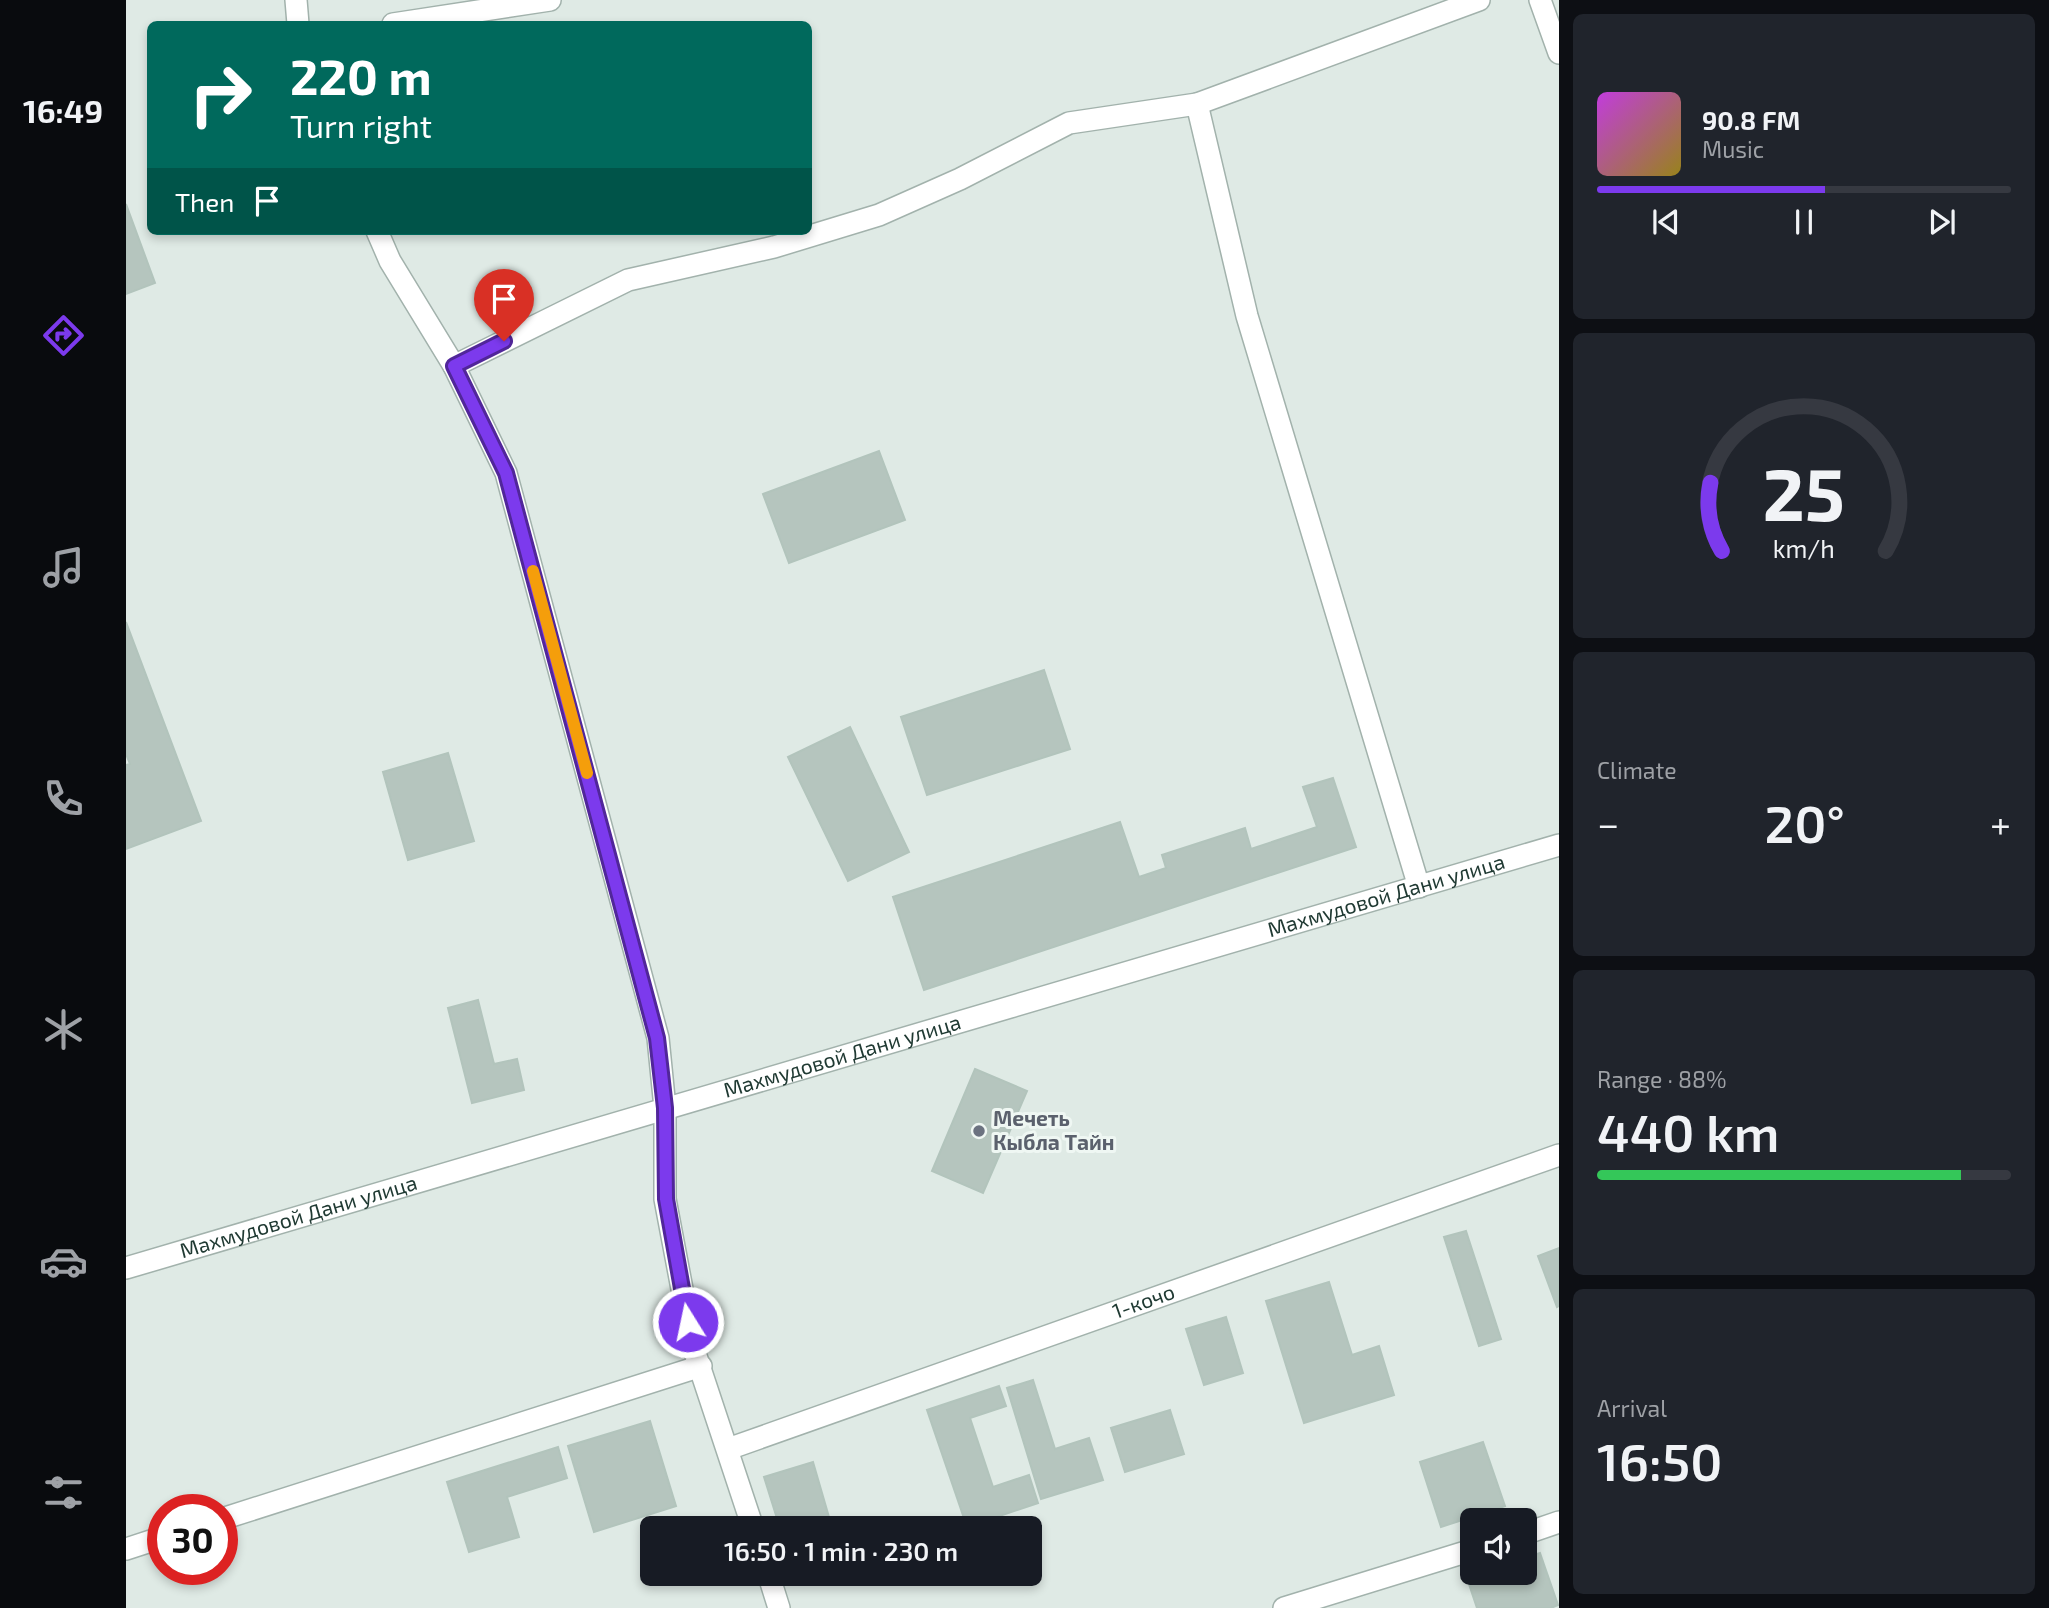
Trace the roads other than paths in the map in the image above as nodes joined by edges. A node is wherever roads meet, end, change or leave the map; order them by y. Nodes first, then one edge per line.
1 (296, 0) edge
2 (550, 0) edge
3 (1479, 0) edge
4 (1540, 0) edge
5 (299, 21) edge
6 (413, 21) edge
7 (1559, 53) edge
8 (1197, 104) junction
9 (379, 235) edge
10 (454, 366) junction
11 (1559, 845) edge
12 (1419, 887) junction
13 (665, 1108) junction
14 (1559, 1155) edge
15 (126, 1268) edge
16 (701, 1366) junction
17 (727, 1450) junction
18 (238, 1513) edge
19 (749, 1516) edge
20 (1559, 1522) edge
21 (1537, 1530) edge
22 (147, 1543) edge
23 (126, 1549) edge
24 (1460, 1554) edge
25 (772, 1586) edge
26 (779, 1608) edge
27 (1284, 1608) edge

1 - 5 street
2 - 6 street
3 - 8 street
4 - 7 street
8 - 10 street
8 - 12 street
9 - 10 street
10 - 13 street
11 - 12 street, Махмудовой Дани улица
12 - 13 street, Махмудовой Дани улица
13 - 15 street, Махмудовой Дани улица
13 - 16 street
14 - 17 street, 1-кочо
16 - 17 street
16 - 18 street
17 - 19 street
20 - 21 street
22 - 23 street
24 - 27 street
25 - 26 street

